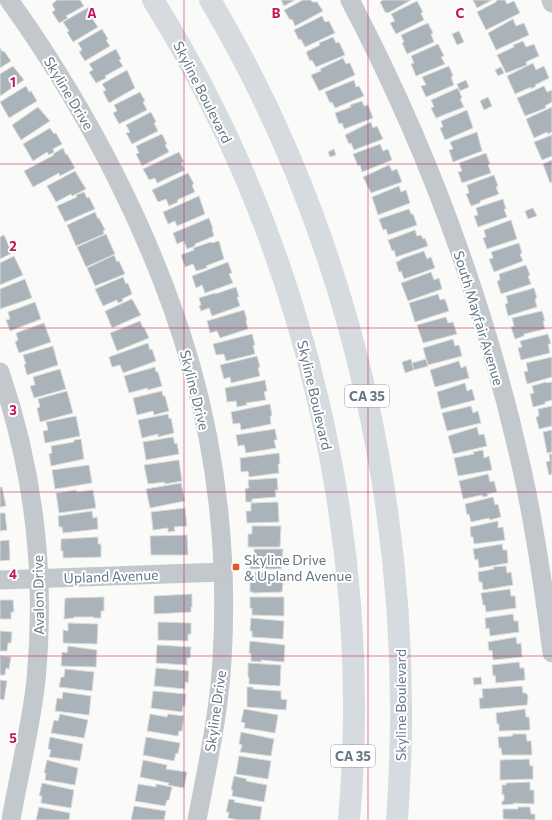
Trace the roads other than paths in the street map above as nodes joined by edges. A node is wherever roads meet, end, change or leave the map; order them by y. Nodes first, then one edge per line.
1 (9, 0) edge
2 (153, 0) edge
3 (210, 0) edge
4 (350, 0) edge
5 (551, 0) edge
6 (552, 3) edge
7 (0, 372) edge
8 (223, 572) junction
9 (40, 578) junction
10 (0, 580) edge
11 (548, 593) edge
12 (552, 653) edge
13 (11, 820) edge
14 (197, 820) edge
15 (349, 820) edge
16 (397, 820) edge

1 - 8 street, Skyline Drive
2 - 15 main road, Skyline Boulevard / CA 35
3 - 16 main road, Skyline Boulevard / CA 35
4 - 11 street, South Mayfair Avenue
5 - 6 street
7 - 9 street, Avalon Drive
8 - 9 street, Upland Avenue
8 - 14 street, Skyline Drive
9 - 10 street, Upland Avenue
9 - 13 street, Avalon Drive
11 - 12 street, South Mayfair Avenue

